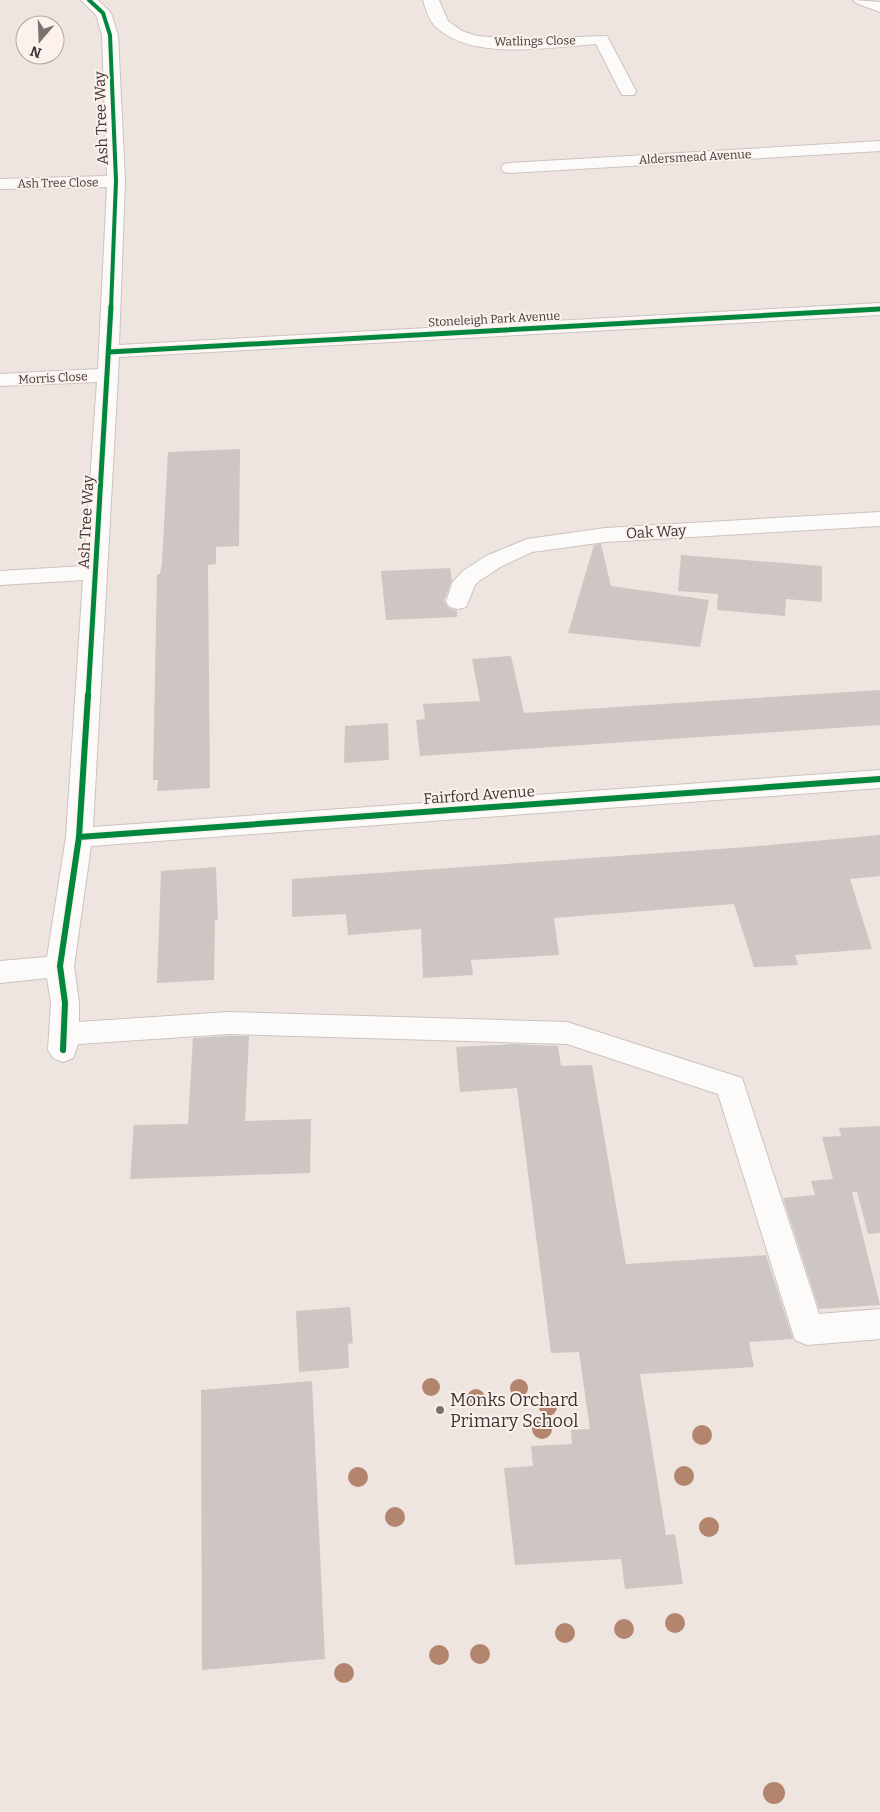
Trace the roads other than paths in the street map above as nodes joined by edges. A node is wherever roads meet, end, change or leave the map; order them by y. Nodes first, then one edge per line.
1 (89, 0) edge
2 (431, 0) edge
3 (861, 0) edge
4 (880, 7) edge
5 (628, 91) dead end
6 (880, 146) edge
7 (510, 168) dead end
8 (116, 182) junction
9 (0, 184) edge
10 (880, 309) edge
11 (108, 352) junction
12 (107, 375) junction
13 (0, 380) edge
14 (880, 519) edge
15 (95, 572) junction
16 (0, 578) edge
17 (458, 602) dead end
18 (880, 779) edge
19 (80, 837) junction
20 (60, 966) junction
21 (0, 972) edge
22 (880, 1324) edge

1 - 8 street, Ash Tree Way
2 - 5 street, Watlings Close
3 - 4 street
6 - 7 street, Aldersmead Avenue
8 - 9 street, Ash Tree Close
8 - 11 street, Ash Tree Way
10 - 11 street, Stoneleigh Park Avenue
11 - 12 street, Ash Tree Way
12 - 13 street, Morris Close
12 - 15 street, Ash Tree Way
14 - 17 street, Oak Way
15 - 16 street
15 - 19 street, Ash Tree Way
18 - 19 street, Fairford Avenue
19 - 20 street, Ash Tree Way
20 - 21 street
20 - 22 street, Ash Tree Way

